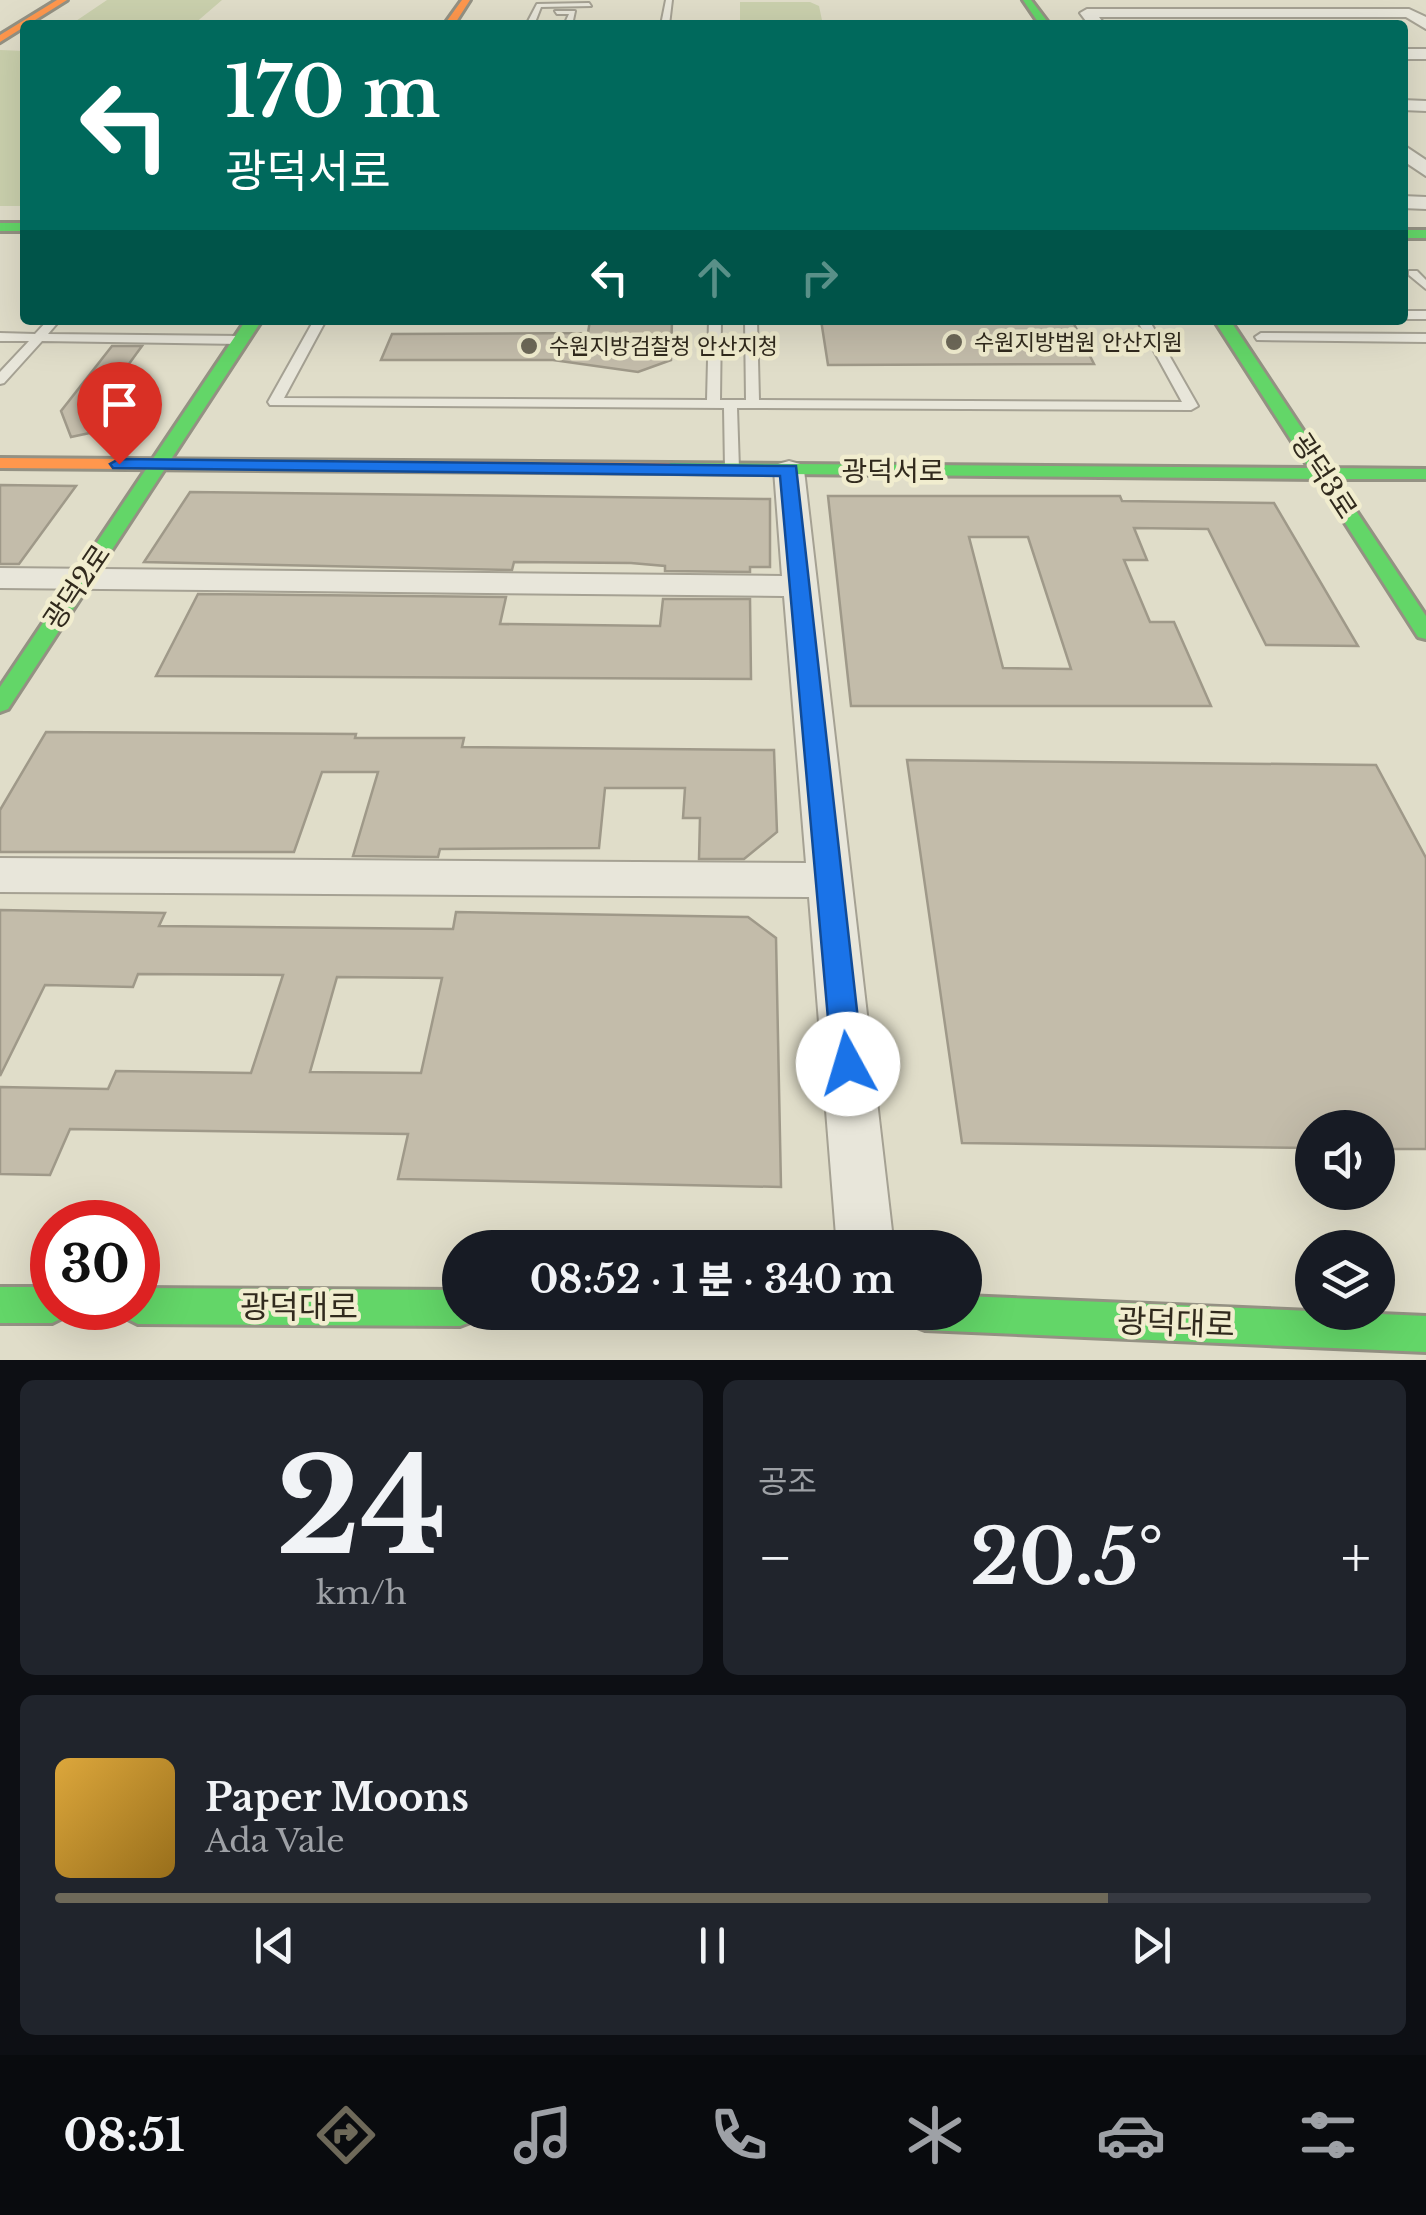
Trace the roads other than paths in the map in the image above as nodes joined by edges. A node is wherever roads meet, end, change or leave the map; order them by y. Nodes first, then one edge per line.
1 (38, 0) edge
2 (63, 0) edge
3 (1226, 0) edge
4 (589, 5) dead end
5 (536, 12) junction
6 (1162, 12) junction
7 (1241, 13) junction
8 (30, 20) edge
9 (532, 20) edge
10 (570, 20) edge
11 (1093, 20) edge
12 (1170, 20) edge
13 (1249, 20) edge
14 (0, 23) edge
15 (1426, 24) edge
16 (1408, 143) edge
17 (1425, 168) edge
18 (1413, 273) dead end
19 (1426, 286) edge
20 (50, 325) edge
21 (317, 325) edge
22 (715, 325) edge
23 (750, 325) edge
24 (1146, 325) edge
25 (1225, 325) edge
26 (1255, 328) edge
27 (247, 330) edge
28 (0, 337) edge
29 (38, 338) junction
30 (1418, 338) edge
31 (1426, 357) edge
32 (1282, 367) dead end
33 (0, 380) edge
34 (714, 404) junction
35 (730, 404) junction
36 (753, 404) junction
37 (1334, 443) dead end
38 (0, 463) edge
39 (158, 464) junction
40 (732, 468) junction
41 (789, 470) junction
42 (1322, 473) junction
43 (1355, 473) junction
44 (1426, 474) edge
45 (1376, 502) dead end
46 (0, 578) edge
47 (83, 578) junction
48 (800, 586) junction
49 (1426, 632) edge
50 (0, 704) edge
51 (0, 875) edge
52 (829, 880) junction
53 (864, 1230) edge
54 (0, 1305) edge
55 (30, 1306) edge
56 (160, 1306) edge
57 (442, 1308) edge
58 (982, 1314) edge
59 (1426, 1334) edge

1 - 14 street
2 - 8 street
3 - 7 street
4 - 5 lane
5 - 9 lane
5 - 10 lane
6 - 7 street
6 - 11 street
6 - 12 street
7 - 13 street
7 - 15 street
16 - 17 street
18 - 19 lane
20 - 29 lane
21 - 34 lane
22 - 34 lane
23 - 36 lane
24 - 36 lane
25 - 42 street, 광덕3로
26 - 30 lane
26 - 32 street
27 - 29 lane
27 - 39 street, 광덕2로
28 - 29 lane
29 - 33 lane
30 - 31 lane
34 - 35 lane
35 - 36 lane
35 - 40 lane
37 - 43 street, 광덕3로
38 - 39 street, 광덕서로
39 - 40 street, 광덕서로
39 - 47 street, 광덕2로
40 - 41 street, 광덕서로
41 - 42 street, 광덕서로
41 - 48 street
42 - 43 street, 광덕서로
42 - 49 street, 광덕3로
43 - 44 street, 광덕서로
43 - 45 street, 광덕3로
46 - 47 street
47 - 48 street
47 - 50 street, 광덕2로
48 - 52 street
51 - 52 street
52 - 53 street
54 - 55 street
56 - 57 street, 광덕대로
58 - 59 street, 광덕대로

